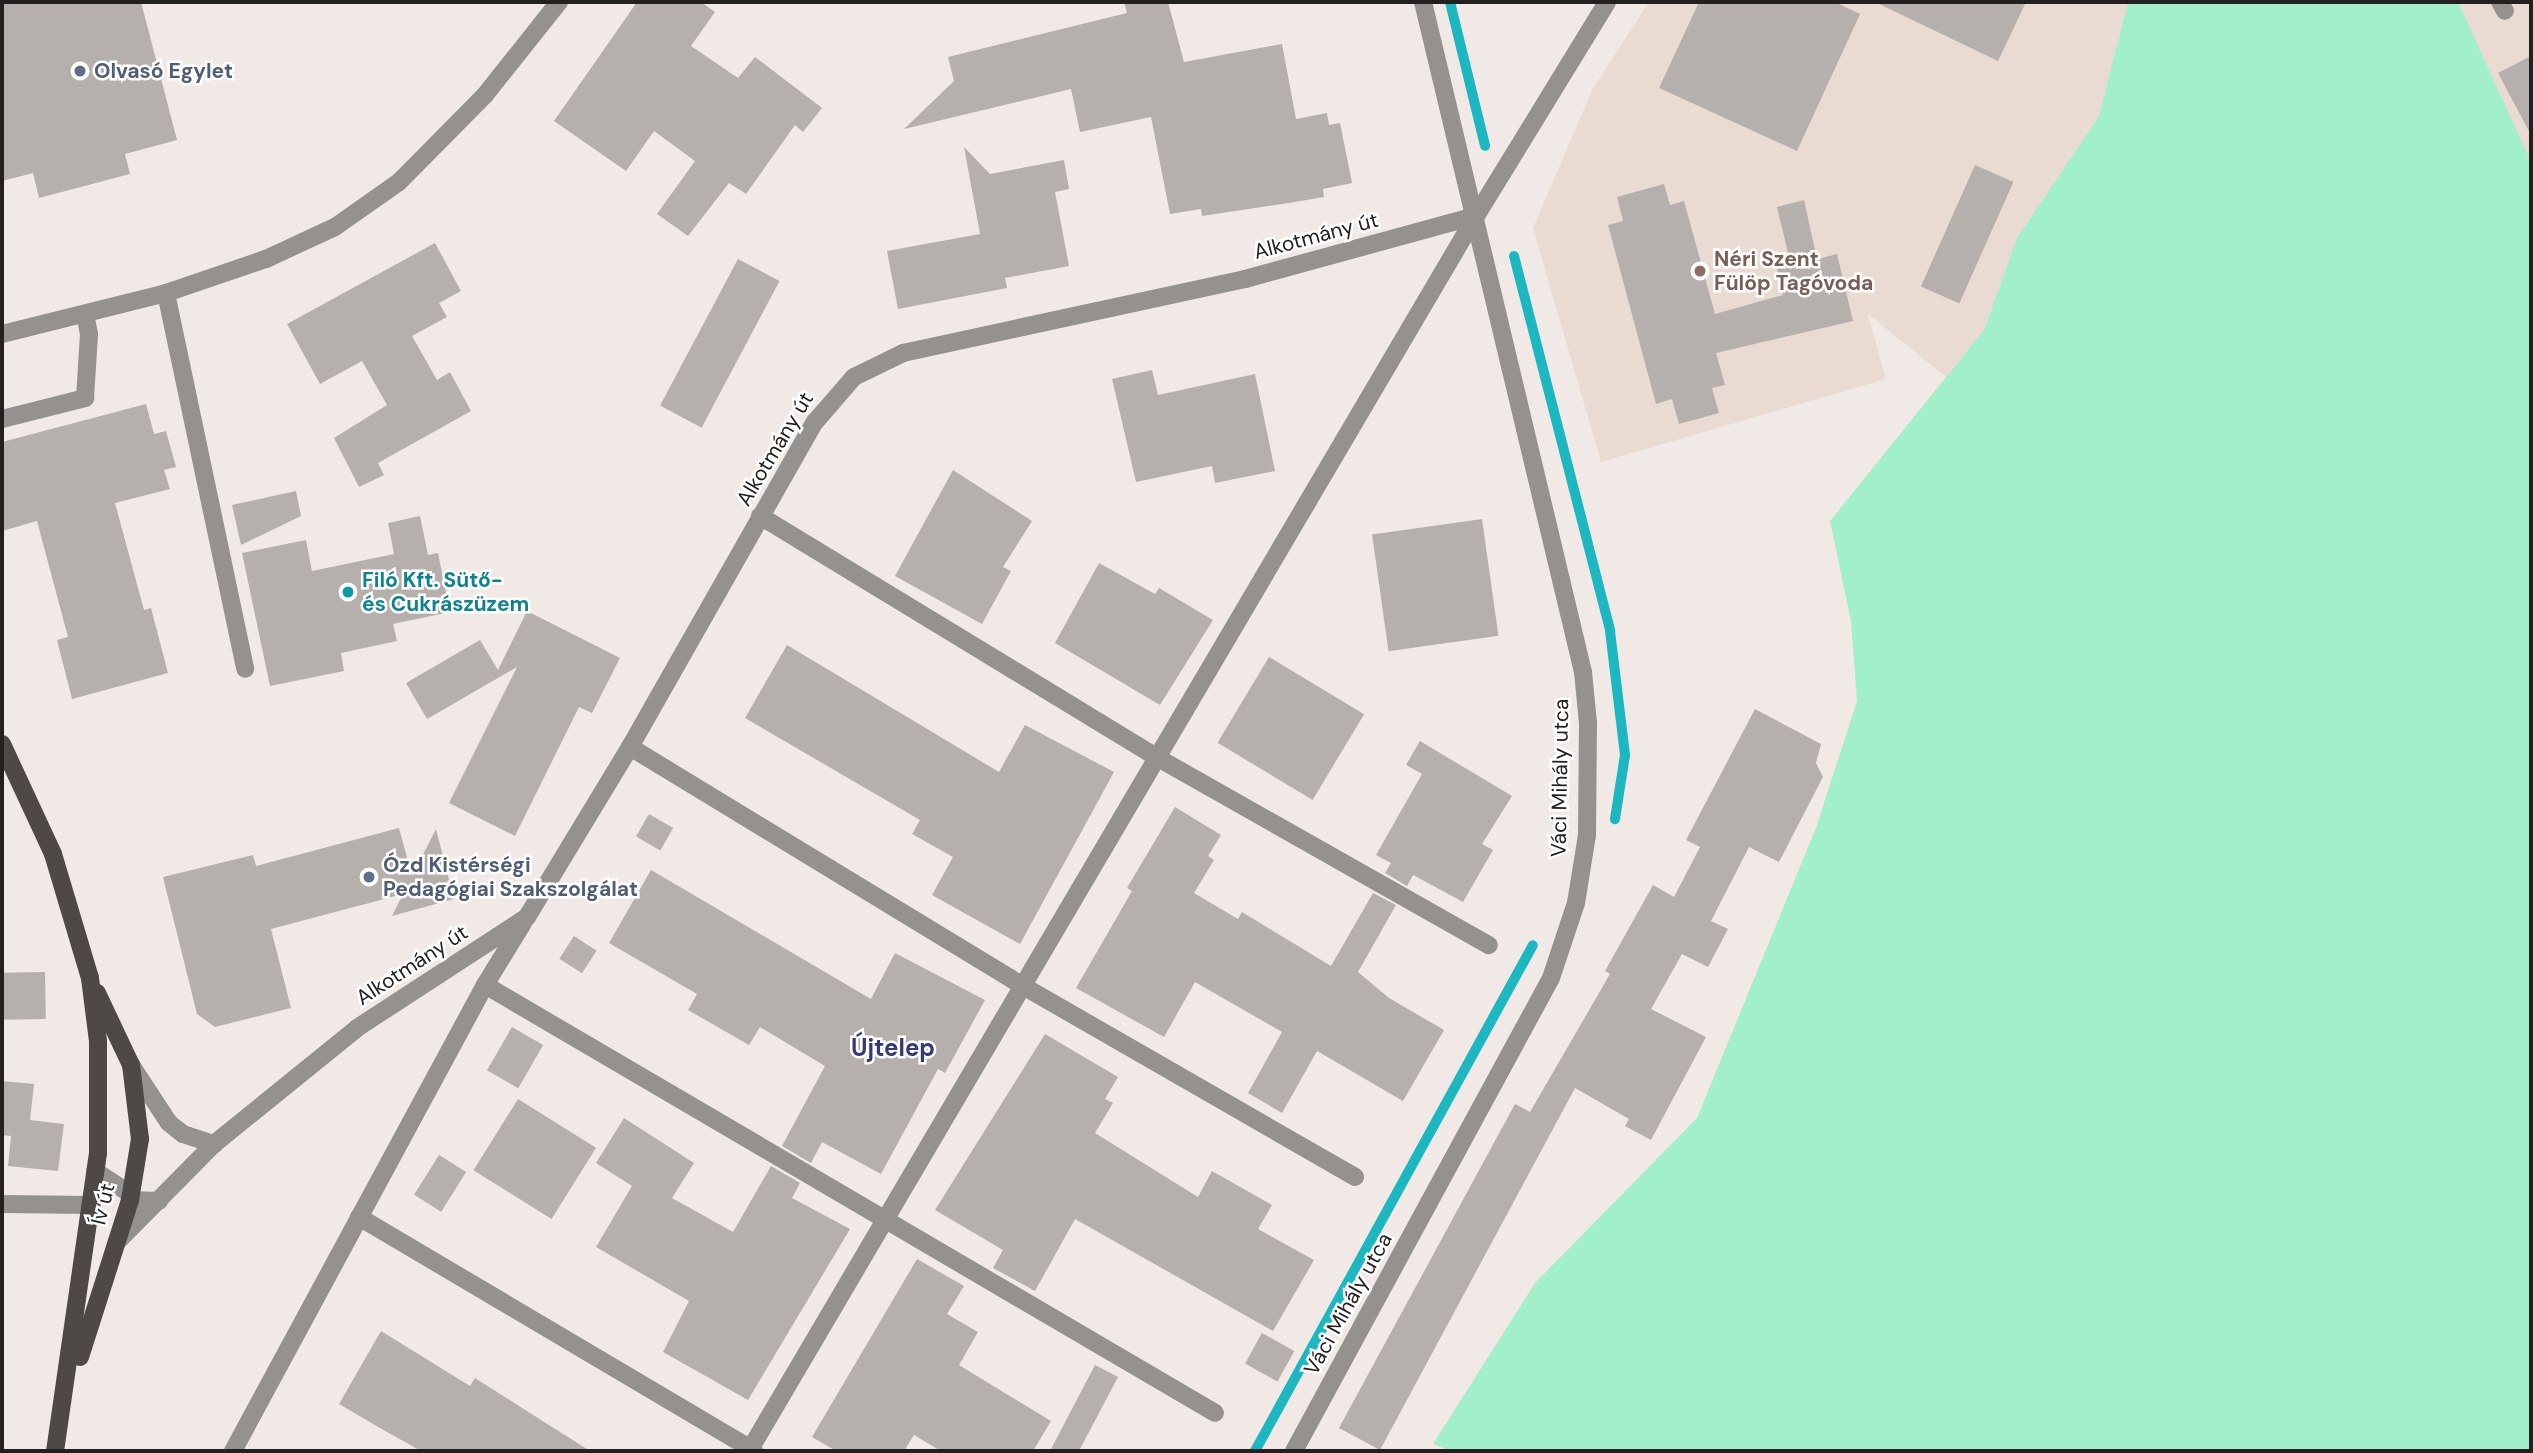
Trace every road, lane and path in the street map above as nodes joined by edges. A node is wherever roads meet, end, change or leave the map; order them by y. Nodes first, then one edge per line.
1 (559, 2) edge
2 (1423, 2) edge
3 (1607, 2) edge
4 (1476, 216) junction
5 (166, 293) junction
6 (85, 314) junction
7 (2, 334) edge
8 (2, 419) edge
9 (760, 516) junction
10 (245, 669) dead end
11 (2, 744) edge
12 (630, 747) junction
13 (1158, 758) junction
14 (527, 917) junction
15 (1489, 944) dead end
16 (90, 978) junction
17 (485, 985) junction
18 (1023, 986) junction
19 (131, 1065) junction
20 (214, 1144) junction
21 (95, 1171) junction
22 (1355, 1177) dead end
23 (130, 1200) junction
24 (159, 1201) junction
25 (2, 1204) edge
26 (92, 1205) junction
27 (359, 1217) junction
28 (887, 1217) junction
29 (117, 1242) junction
30 (1215, 1413) dead end
31 (56, 1447) edge
32 (235, 1451) edge
33 (751, 1451) edge
34 (1294, 1451) edge

1 - 5 street
2 - 4 street, Váci Mihály utca
3 - 4 street
4 - 9 street, Alkotmány út
4 - 13 street
4 - 34 street, Váci Mihály utca
5 - 6 street
5 - 10 street
6 - 7 street
6 - 8 street
9 - 12 street, Alkotmány út
9 - 13 street
11 - 16 main road, Ív út
12 - 14 street, Alkotmány út
12 - 18 street
13 - 15 street
13 - 18 street
14 - 17 street
14 - 20 street, Alkotmány út
16 - 19 main road, Ív út
16 - 21 main road, Ív út
17 - 27 street
17 - 28 street
18 - 22 street
18 - 28 street
19 - 20 street
19 - 23 main road, Ív út
20 - 24 street, Alkotmány út
21 - 23 street
21 - 26 main road, Ív út
23 - 24 street
23 - 29 main road, Ív út
24 - 29 street, Alkotmány út
25 - 26 street
26 - 31 main road, Ív út
27 - 32 street
27 - 33 street
28 - 30 street
28 - 33 street
29 - 31 main road, Ív út

